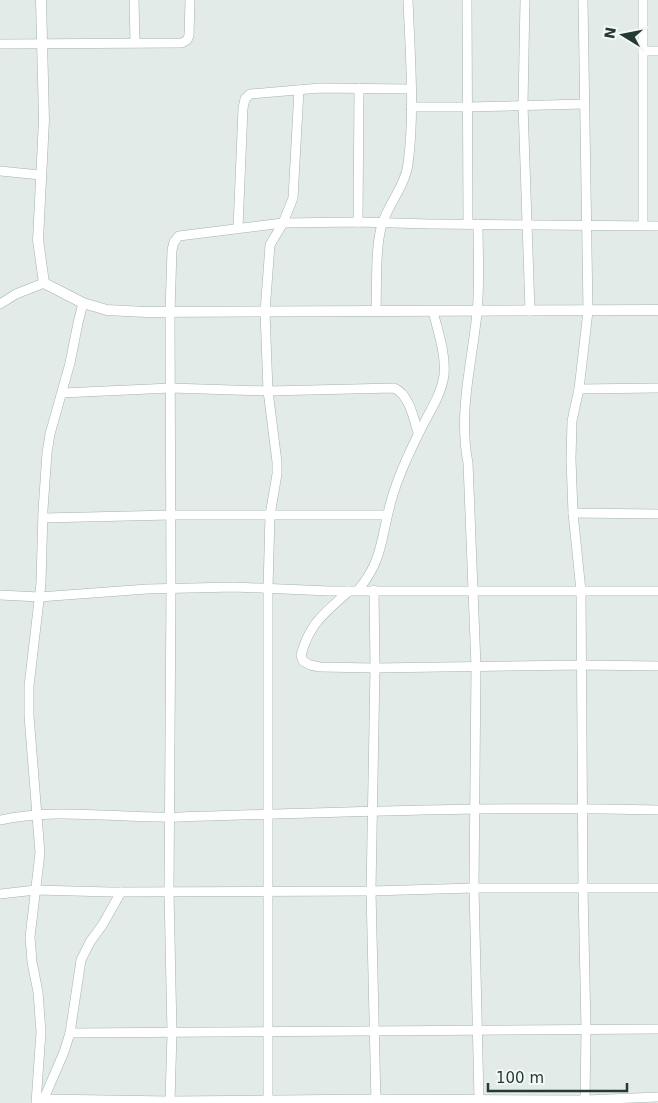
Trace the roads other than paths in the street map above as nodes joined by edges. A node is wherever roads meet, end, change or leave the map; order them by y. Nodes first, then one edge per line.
1 (41, 0) edge
2 (134, 0) edge
3 (190, 0) edge
4 (408, 0) edge
5 (467, 0) edge
6 (525, 0) edge
7 (583, 0) edge
8 (643, 0) edge
9 (135, 43) junction
10 (0, 44) edge
11 (42, 44) junction
12 (643, 51) junction
13 (658, 51) edge
14 (359, 88) junction
15 (410, 89) junction
16 (299, 90) junction
17 (584, 104) junction
18 (523, 105) junction
19 (411, 107) junction
20 (468, 107) junction
21 (0, 171) edge
22 (40, 175) junction
23 (358, 222) junction
24 (383, 222) junction
25 (283, 223) junction
26 (468, 224) junction
27 (478, 224) junction
28 (528, 225) junction
29 (586, 225) junction
30 (643, 225) junction
31 (658, 226) edge
32 (238, 228) junction
33 (44, 283) junction
34 (0, 304) edge
35 (84, 304) junction
36 (658, 310) edge
37 (376, 311) junction
38 (433, 311) junction
39 (477, 311) junction
40 (530, 311) junction
41 (588, 311) junction
42 (170, 312) junction
43 (264, 312) junction
44 (171, 388) junction
45 (658, 388) edge
46 (579, 389) junction
47 (268, 391) junction
48 (62, 393) junction
49 (418, 433) junction
50 (572, 513) junction
51 (658, 514) edge
52 (270, 515) junction
53 (387, 515) junction
54 (171, 516) junction
55 (43, 518) junction
56 (171, 589) junction
57 (268, 589) junction
58 (354, 590) junction
59 (374, 590) junction
60 (473, 591) junction
61 (581, 591) junction
62 (658, 591) edge
63 (0, 595) edge
64 (39, 597) junction
65 (582, 665) junction
66 (476, 666) junction
67 (658, 666) edge
68 (374, 668) junction
69 (473, 808) junction
70 (582, 808) junction
71 (658, 810) edge
72 (371, 811) junction
73 (267, 814) junction
74 (37, 815) junction
75 (170, 818) junction
76 (0, 820) edge
77 (474, 888) junction
78 (583, 888) junction
79 (658, 888) edge
80 (36, 890) junction
81 (169, 891) junction
82 (268, 891) junction
83 (371, 891) junction
84 (121, 892) junction
85 (0, 894) edge
86 (586, 1029) junction
87 (658, 1029) edge
88 (478, 1031) junction
89 (266, 1032) junction
90 (374, 1032) junction
91 (172, 1033) junction
92 (70, 1034) junction
93 (658, 1097) edge
94 (479, 1099) junction
95 (170, 1101) junction
96 (268, 1101) edge
97 (376, 1101) edge
98 (585, 1101) edge
99 (41, 1102) edge

1 - 11 street
2 - 9 street
3 - 9 street
4 - 15 street
5 - 20 street
6 - 18 street
7 - 17 street
8 - 12 street
9 - 11 street
10 - 11 street
11 - 22 street
12 - 13 street
12 - 30 street
14 - 15 street
14 - 16 street
14 - 23 street
15 - 19 street
16 - 25 street
16 - 32 street
17 - 18 street
17 - 29 street
18 - 20 street
18 - 28 street
19 - 20 street
19 - 24 street
20 - 26 street
21 - 22 street
22 - 33 street
23 - 24 street
23 - 25 street
24 - 26 street
24 - 37 street
25 - 32 street
25 - 43 street
26 - 27 street
27 - 28 street
27 - 39 street
28 - 29 street
28 - 40 street
29 - 30 street
29 - 41 street
30 - 31 street
32 - 42 street
33 - 34 street
33 - 35 street
35 - 42 street
35 - 48 street
36 - 41 street
37 - 38 street
37 - 43 street
38 - 39 street
38 - 49 street
39 - 40 street
39 - 60 street
40 - 41 street
41 - 46 street
42 - 43 street
42 - 44 street
43 - 47 street
44 - 47 street
44 - 48 street
44 - 54 street
45 - 46 street
46 - 50 street
47 - 49 street
47 - 52 street
48 - 55 street
49 - 53 street
50 - 51 street
50 - 61 street
52 - 53 street
52 - 54 street
52 - 57 street
53 - 58 street
54 - 55 street
54 - 56 street
55 - 64 street
56 - 57 street
56 - 64 street
56 - 75 street
57 - 58 street
57 - 73 street
58 - 59 street
58 - 68 street
59 - 60 street
59 - 68 street
60 - 61 street
60 - 66 street
61 - 62 street
61 - 65 street
63 - 64 street
64 - 74 street
65 - 66 street
65 - 67 street
65 - 70 street
66 - 68 street
66 - 69 street
68 - 72 street
69 - 70 street
69 - 72 street
69 - 77 street
70 - 71 street
70 - 78 street
72 - 73 street
72 - 83 street
73 - 75 street
73 - 82 street
74 - 75 street
74 - 76 street
74 - 80 street
75 - 81 street
77 - 78 street
77 - 83 street
77 - 88 street
78 - 79 street
78 - 86 street
80 - 84 street
80 - 85 street
80 - 99 street
81 - 82 street
81 - 84 street
81 - 91 street
82 - 83 street
82 - 89 street
83 - 90 street
84 - 92 street
86 - 87 street
86 - 88 street
86 - 98 street
88 - 90 street
88 - 94 street
89 - 90 street
89 - 91 street
89 - 96 street
90 - 97 street
91 - 92 street
91 - 95 street
92 - 99 street
93 - 98 street
94 - 97 street
94 - 98 street
95 - 96 street
95 - 99 street
96 - 97 street

